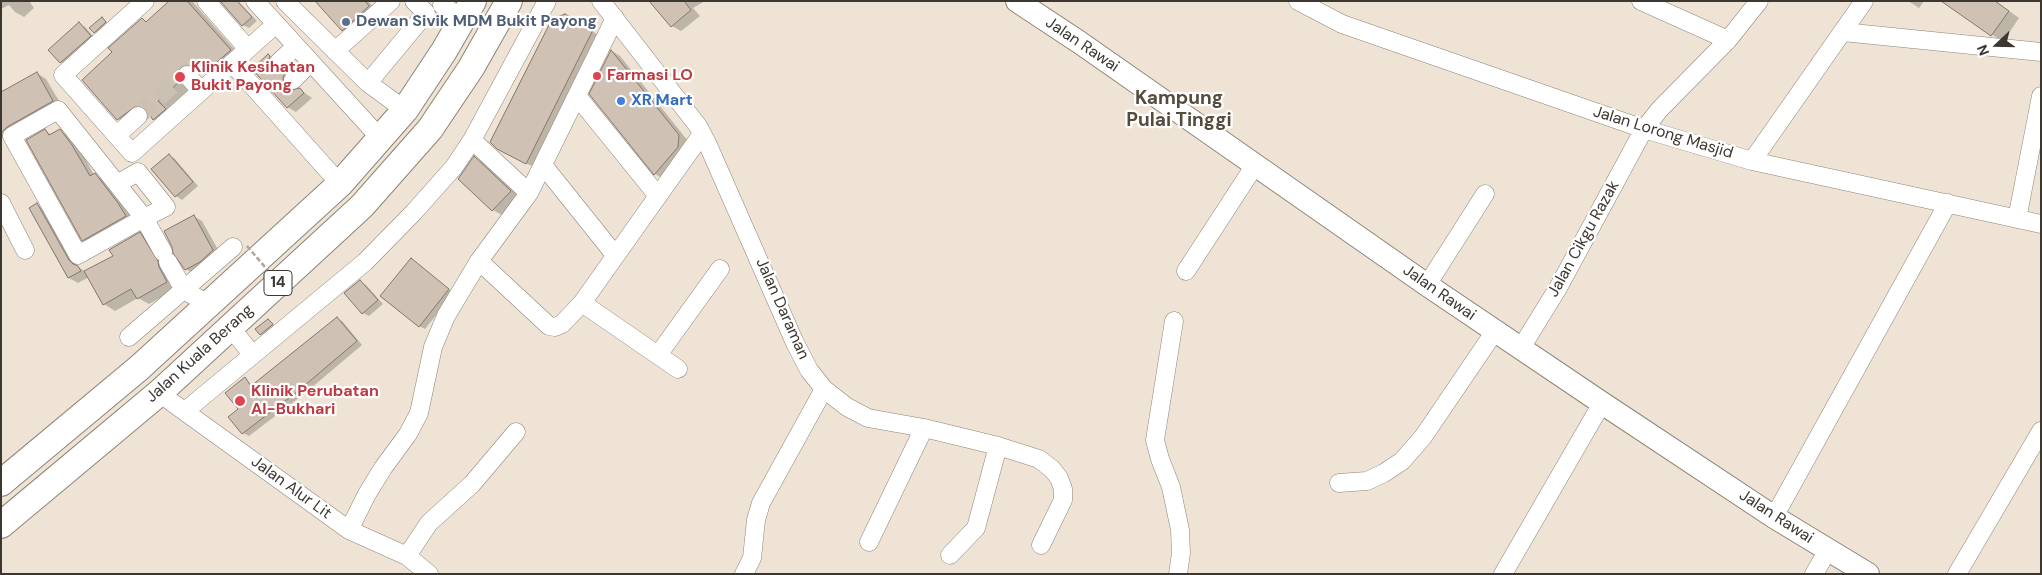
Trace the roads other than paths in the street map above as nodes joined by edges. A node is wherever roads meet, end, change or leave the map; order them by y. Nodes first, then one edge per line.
1 (145, 1) edge
2 (206, 1) edge
3 (255, 1) edge
4 (285, 1) edge
5 (391, 1) edge
6 (414, 1) edge
7 (444, 1) edge
8 (509, 1) edge
9 (547, 1) edge
10 (601, 1) edge
11 (1017, 1) edge
12 (1298, 1) edge
13 (1641, 1) edge
14 (1759, 1) edge
15 (1864, 1) edge
16 (468, 10) edge
17 (615, 18) junction
18 (276, 24) junction
19 (1843, 32) junction
20 (1728, 40) junction
21 (296, 46) junction
22 (248, 49) junction
23 (335, 51) junction
24 (2041, 52) edge
25 (311, 62) junction
26 (232, 63) junction
27 (278, 63) dead end
28 (187, 75) dead end
29 (292, 80) dead end
30 (368, 83) junction
31 (201, 91) junction
32 (577, 96) junction
33 (2041, 96) edge
34 (405, 110) junction
35 (138, 116) tunnel mouth
36 (1644, 129) junction
37 (702, 134) junction
38 (117, 135) junction
39 (381, 139) junction
40 (472, 140) junction
41 (1752, 161) junction
42 (543, 165) junction
43 (1255, 165) junction
44 (116, 184) junction
45 (340, 184) junction
46 (528, 192) junction
47 (1485, 194) dead end
48 (658, 196) junction
49 (1, 203) edge
50 (1948, 203) junction
51 (144, 218) junction
52 (2017, 219) junction
53 (2041, 224) edge
54 (240, 247) road end
55 (25, 250) dead end
56 (615, 255) junction
57 (479, 261) junction
58 (720, 269) dead end
59 (1186, 271) dead end
60 (1428, 285) junction
61 (184, 290) junction
62 (582, 303) junction
63 (208, 304) junction
64 (1174, 321) dead end
65 (230, 327) junction
66 (1495, 331) junction
67 (129, 338) dead end
68 (1522, 348) junction
69 (252, 354) junction
70 (658, 355) junction
71 (678, 369) dead end
72 (824, 389) junction
73 (159, 393) junction
74 (1602, 403) junction
75 (185, 411) junction
76 (924, 428) junction
77 (2041, 430) edge
78 (516, 432) dead end
79 (998, 446) junction
80 (1, 483) edge
81 (1339, 483) dead end
82 (1774, 517) junction
83 (1, 525) edge
84 (349, 530) junction
85 (869, 542) dead end
86 (1042, 545) dead end
87 (1828, 550) junction
88 (950, 555) dead end
89 (407, 556) junction
90 (429, 574) edge
91 (744, 574) edge
92 (1178, 574) edge
93 (1503, 574) edge
94 (1814, 574) edge
95 (1868, 574) edge
96 (1957, 574) edge

1 - 38 street
2 - 22 street
3 - 18 street
4 - 23 street
5 - 23 street
6 - 30 street
7 - 16 street
8 - 65 highway, Jalan Kuala Berang / 14
9 - 40 street
10 - 17 street, Jalan Daraman
11 - 43 main road, Jalan Rawai
12 - 36 street, Jalan Lorong Masjid
13 - 20 street
14 - 20 street, Jalan Cikgu Razak
15 - 19 street
16 - 34 highway, Jalan Kuala Berang / 14
17 - 32 street
17 - 37 street, Jalan Daraman
18 - 21 street
18 - 22 street
19 - 24 street
19 - 41 street
20 - 36 street, Jalan Cikgu Razak
21 - 25 street
21 - 27 street
22 - 26 street
23 - 30 street
25 - 29 street
25 - 39 street
26 - 31 street
26 - 45 street
28 - 31 street
30 - 34 street
31 - 38 street
32 - 42 street
32 - 48 street
33 - 52 street
34 - 39 highway, Jalan Kuala Berang / 14
35 - 38 street
36 - 41 street, Jalan Lorong Masjid
36 - 68 street, Jalan Cikgu Razak
37 - 48 street
37 - 72 street, Jalan Daraman
39 - 45 highway, Jalan Kuala Berang / 14
40 - 46 street
40 - 69 street
41 - 50 street, Jalan Lorong Masjid
42 - 46 street
42 - 56 street
43 - 59 street
43 - 60 main road, Jalan Rawai
44 - 51 street
44 - 51 street
44 - 51 street
45 - 63 highway, Jalan Kuala Berang / 14
46 - 57 street
47 - 60 street
48 - 56 street
49 - 55 street
50 - 52 street, Jalan Lorong Masjid
50 - 82 street
51 - 61 street
52 - 53 street, Jalan Lorong Masjid
54 - 61 street
56 - 62 street
57 - 62 street
57 - 84 street
58 - 70 street
60 - 66 main road, Jalan Rawai
61 - 63 street
61 - 67 street
62 - 70 street
63 - 80 highway, Jalan Kuala Berang / 14
64 - 92 street
65 - 69 street
65 - 73 highway, Jalan Kuala Berang / 14
66 - 68 main road, Jalan Rawai
66 - 81 street
68 - 74 main road, Jalan Rawai
69 - 75 street
70 - 71 street
72 - 76 street, Jalan Daraman
72 - 91 street
73 - 75 street, Jalan Alur Lit
73 - 83 highway, Jalan Kuala Berang / 14
74 - 82 main road, Jalan Rawai
74 - 93 street
75 - 84 street, Jalan Alur Lit
76 - 79 street, Jalan Daraman
76 - 85 street
77 - 96 street
78 - 89 street
79 - 86 street, Jalan Daraman
79 - 88 street
82 - 87 main road, Jalan Rawai
84 - 89 street, Jalan Alur Lit
87 - 94 street
87 - 95 main road, Jalan Rawai
89 - 90 street, Jalan Alur Lit

